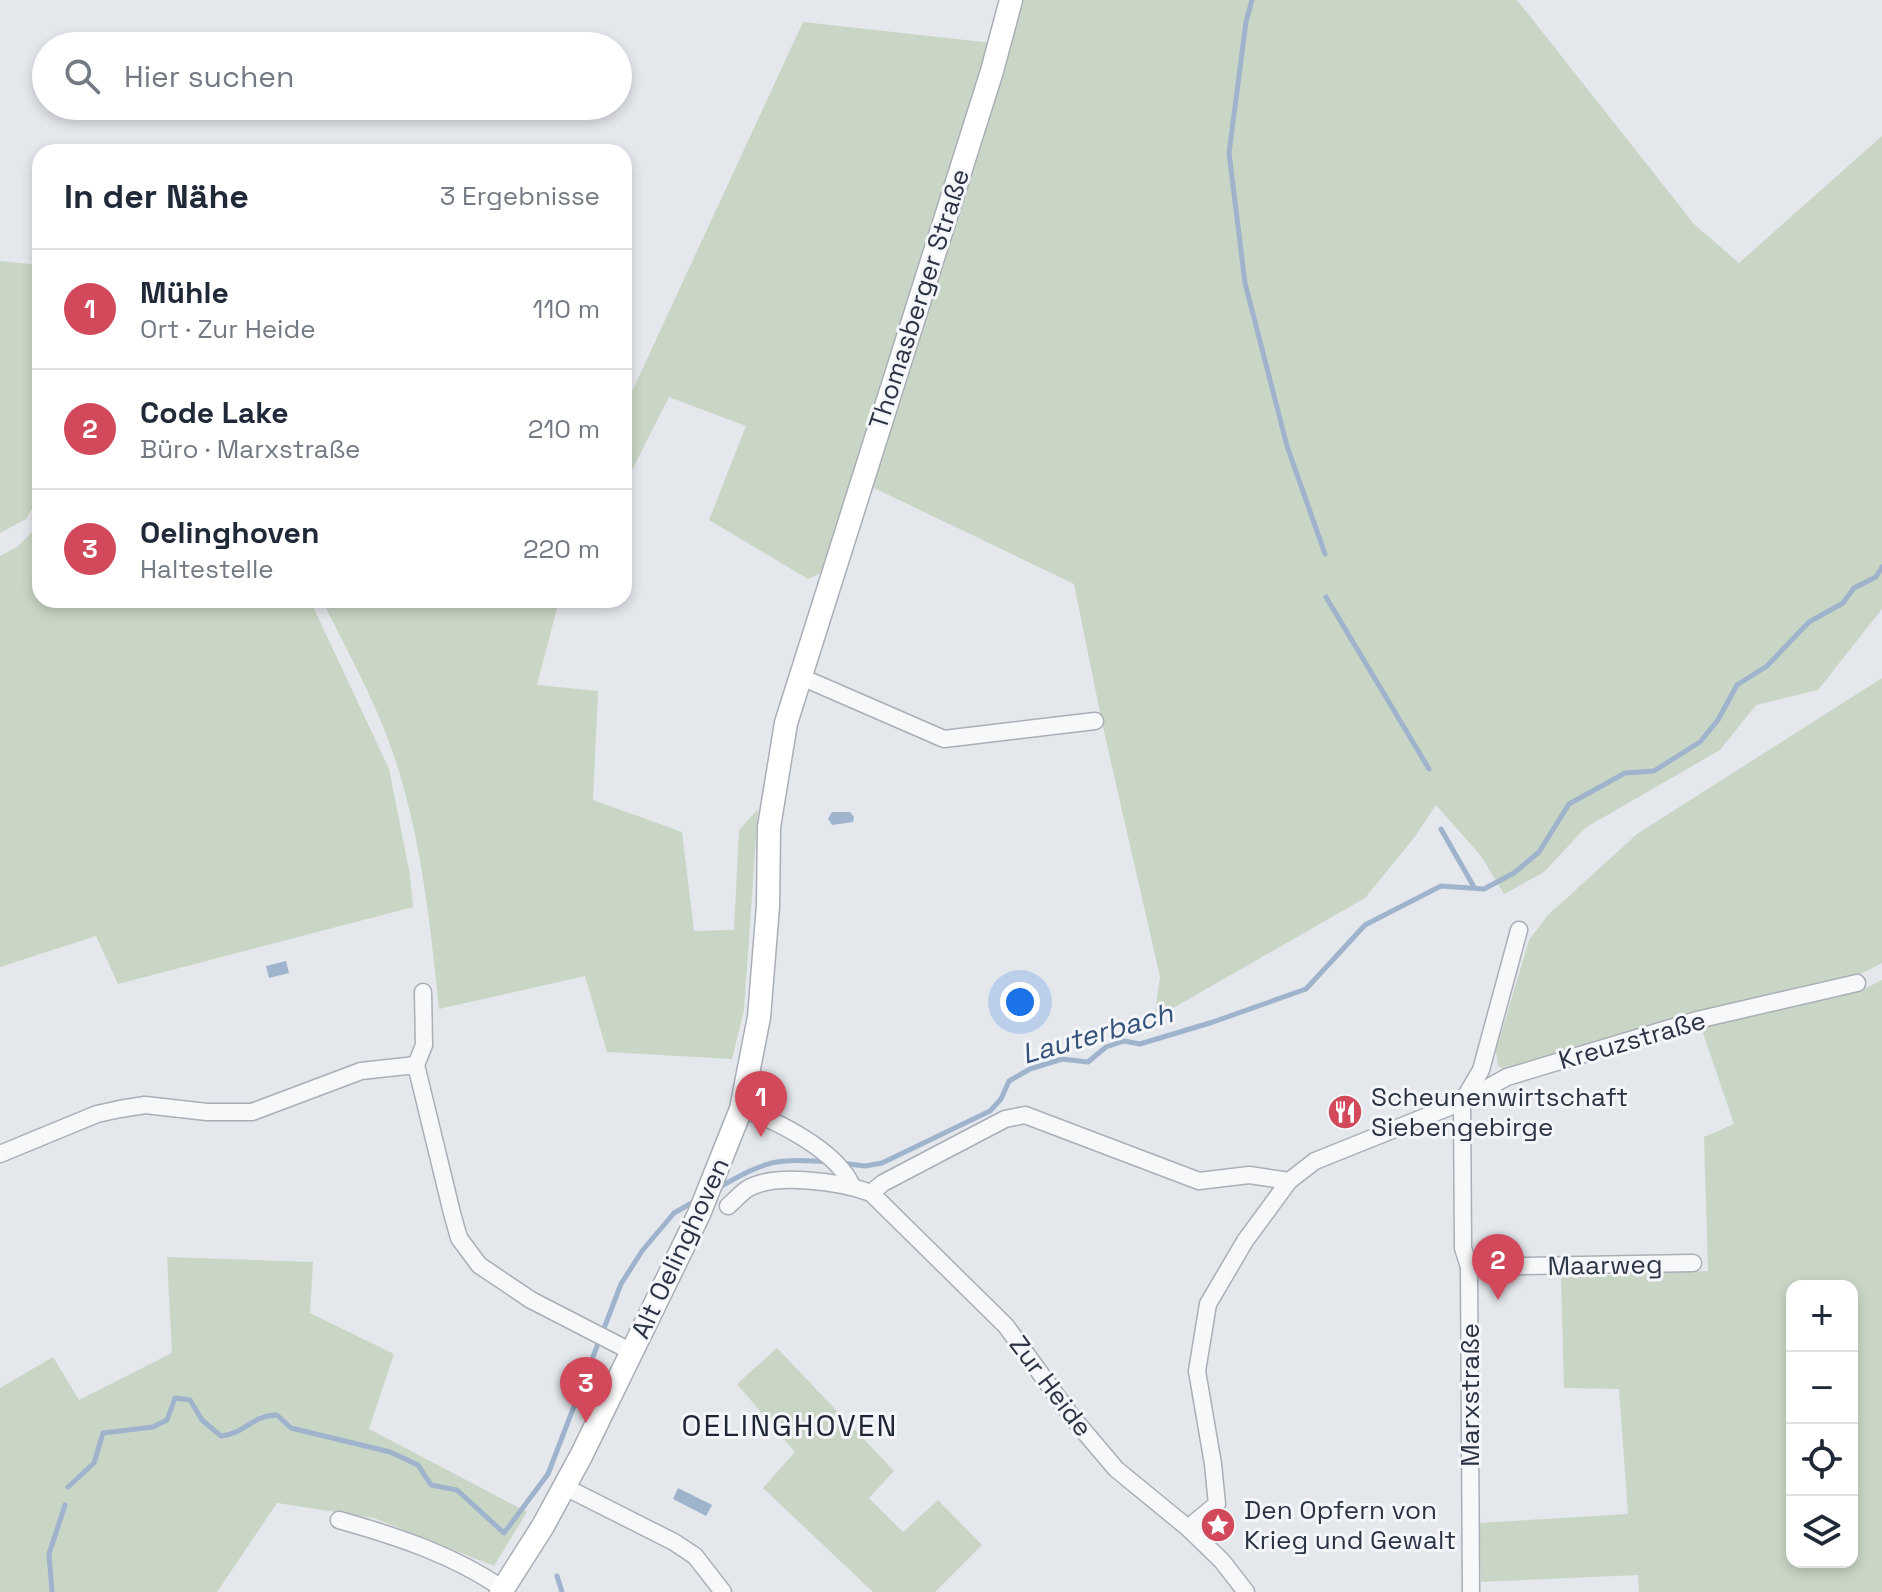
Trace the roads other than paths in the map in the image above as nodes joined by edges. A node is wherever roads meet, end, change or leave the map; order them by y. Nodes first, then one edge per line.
1 (1011, 0) edge
2 (824, 598) joint
3 (799, 676) junction
4 (1095, 721) dead end
5 (1519, 930) dead end
6 (1857, 983) dead end
7 (423, 992) dead end
8 (416, 1065) junction
9 (1462, 1102) junction
10 (741, 1109) junction
11 (0, 1154) edge
12 (849, 1179) junction
13 (1289, 1181) junction
14 (871, 1193) junction
15 (728, 1206) dead end
16 (1693, 1263) dead end
17 (1469, 1267) junction
18 (623, 1347) junction
19 (565, 1487) junction
20 (339, 1520) dead end
21 (1188, 1528) junction
22 (502, 1590) edge
23 (723, 1592) edge
24 (1246, 1592) edge
25 (1471, 1592) edge

1 - 2 main road, Thomasberger Straße
2 - 3 main road, Alt Oelinghoven
3 - 4 street
3 - 10 main road, Alt Oelinghoven
5 - 9 street
6 - 9 street, Kreuzstraße
7 - 8 street
8 - 11 street
8 - 18 street
9 - 13 street, Kreuzstraße
9 - 17 street, Marxstraße
10 - 12 street, Zur Heide
10 - 18 main road, Alt Oelinghoven
12 - 14 street, Zur Heide
12 - 15 street, Zur Heide
13 - 14 street
13 - 21 street, Kreuzstraße
14 - 21 street, Zur Heide
16 - 17 street, Maarweg
17 - 25 street, Marxstraße
18 - 19 main road, Alt Oelinghoven
19 - 22 main road, Alt Oelinghoven
19 - 23 street
20 - 22 street
21 - 24 street, Zur Heide

